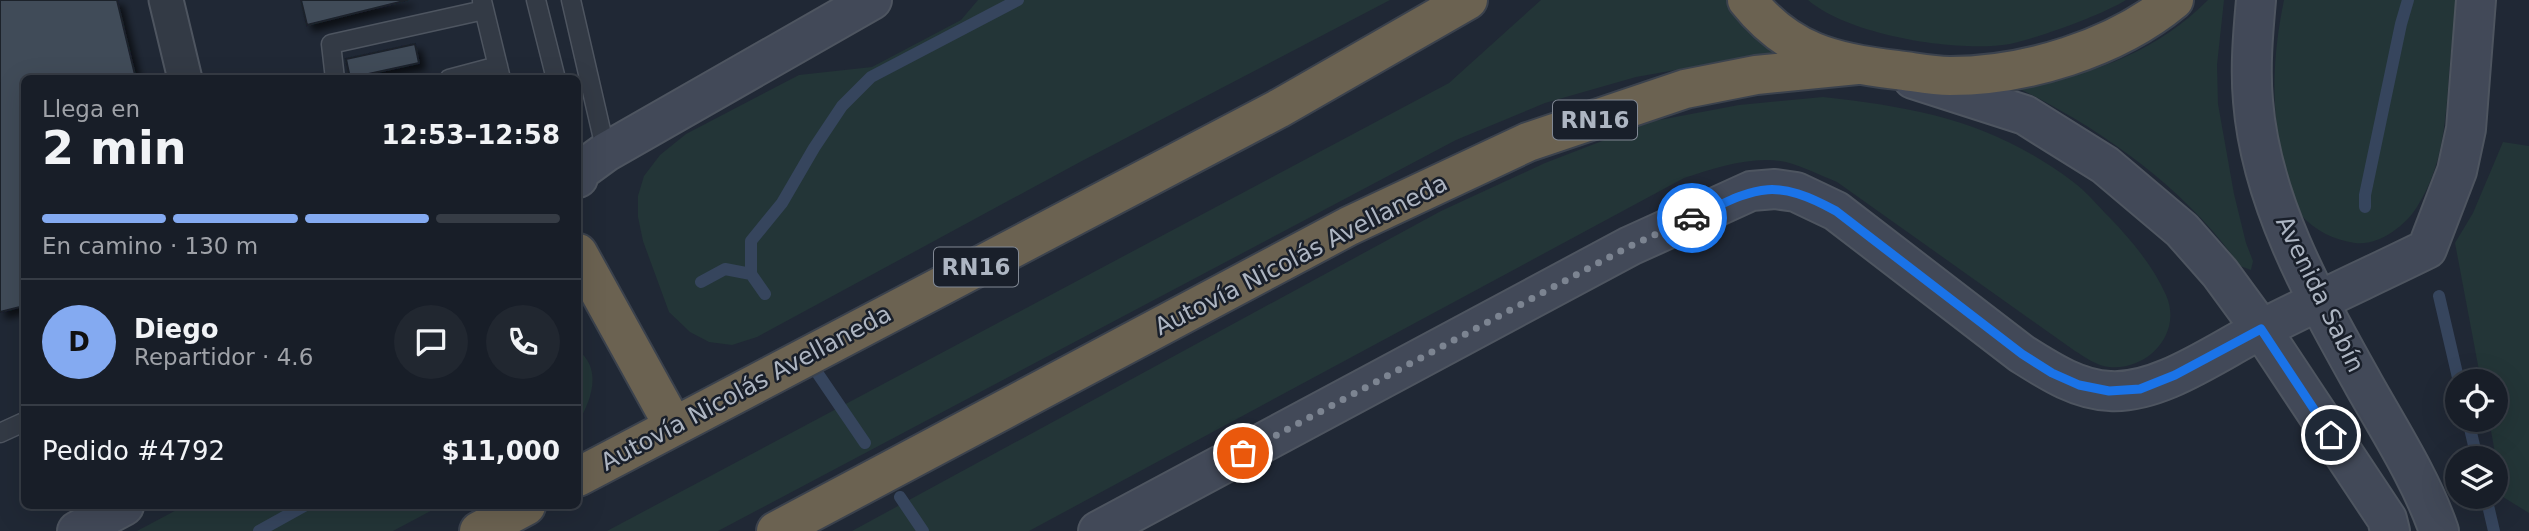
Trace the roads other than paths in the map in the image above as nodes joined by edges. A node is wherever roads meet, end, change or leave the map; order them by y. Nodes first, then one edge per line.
1 (166, 0) edge
2 (536, 0) edge
3 (571, 0) edge
4 (872, 0) edge
5 (1468, 0) edge
6 (1747, 0) edge
7 (2174, 0) edge
8 (2256, 0) edge
9 (2476, 0) edge
10 (483, 5) edge
11 (1867, 67) junction
12 (499, 73) edge
13 (184, 75) edge
14 (335, 75) edge
15 (555, 75) edge
16 (577, 75) edge
17 (581, 119) edge
18 (585, 166) edge
19 (581, 258) edge
20 (2318, 302) junction
21 (2261, 329) junction
22 (21, 423) edge
23 (673, 425) junction
24 (0, 433) edge
25 (581, 475) edge
26 (118, 509) edge
27 (520, 509) edge
28 (77, 531) edge
29 (479, 531) edge
30 (776, 531) edge
31 (1098, 531) edge
32 (2390, 531) edge
33 (2439, 531) edge

1 - 13 street
2 - 15 lane
3 - 16 lane
4 - 18 street
5 - 23 highway, Autovía Nicolás Avellaneda / RN16
6 - 11 highway, RN16
7 - 11 highway, RN16
8 - 20 street, Avenida Sabín
9 - 20 street
10 - 12 lane
10 - 14 lane
11 - 21 street
11 - 30 highway, Autovía Nicolás Avellaneda / RN16
17 - 18 lane
19 - 23 highway
20 - 21 street
20 - 33 street, Avenida Sabín
21 - 31 street
21 - 32 street
22 - 24 lane
23 - 25 highway, Autovía Nicolás Avellaneda / RN16
26 - 28 street
27 - 29 highway

